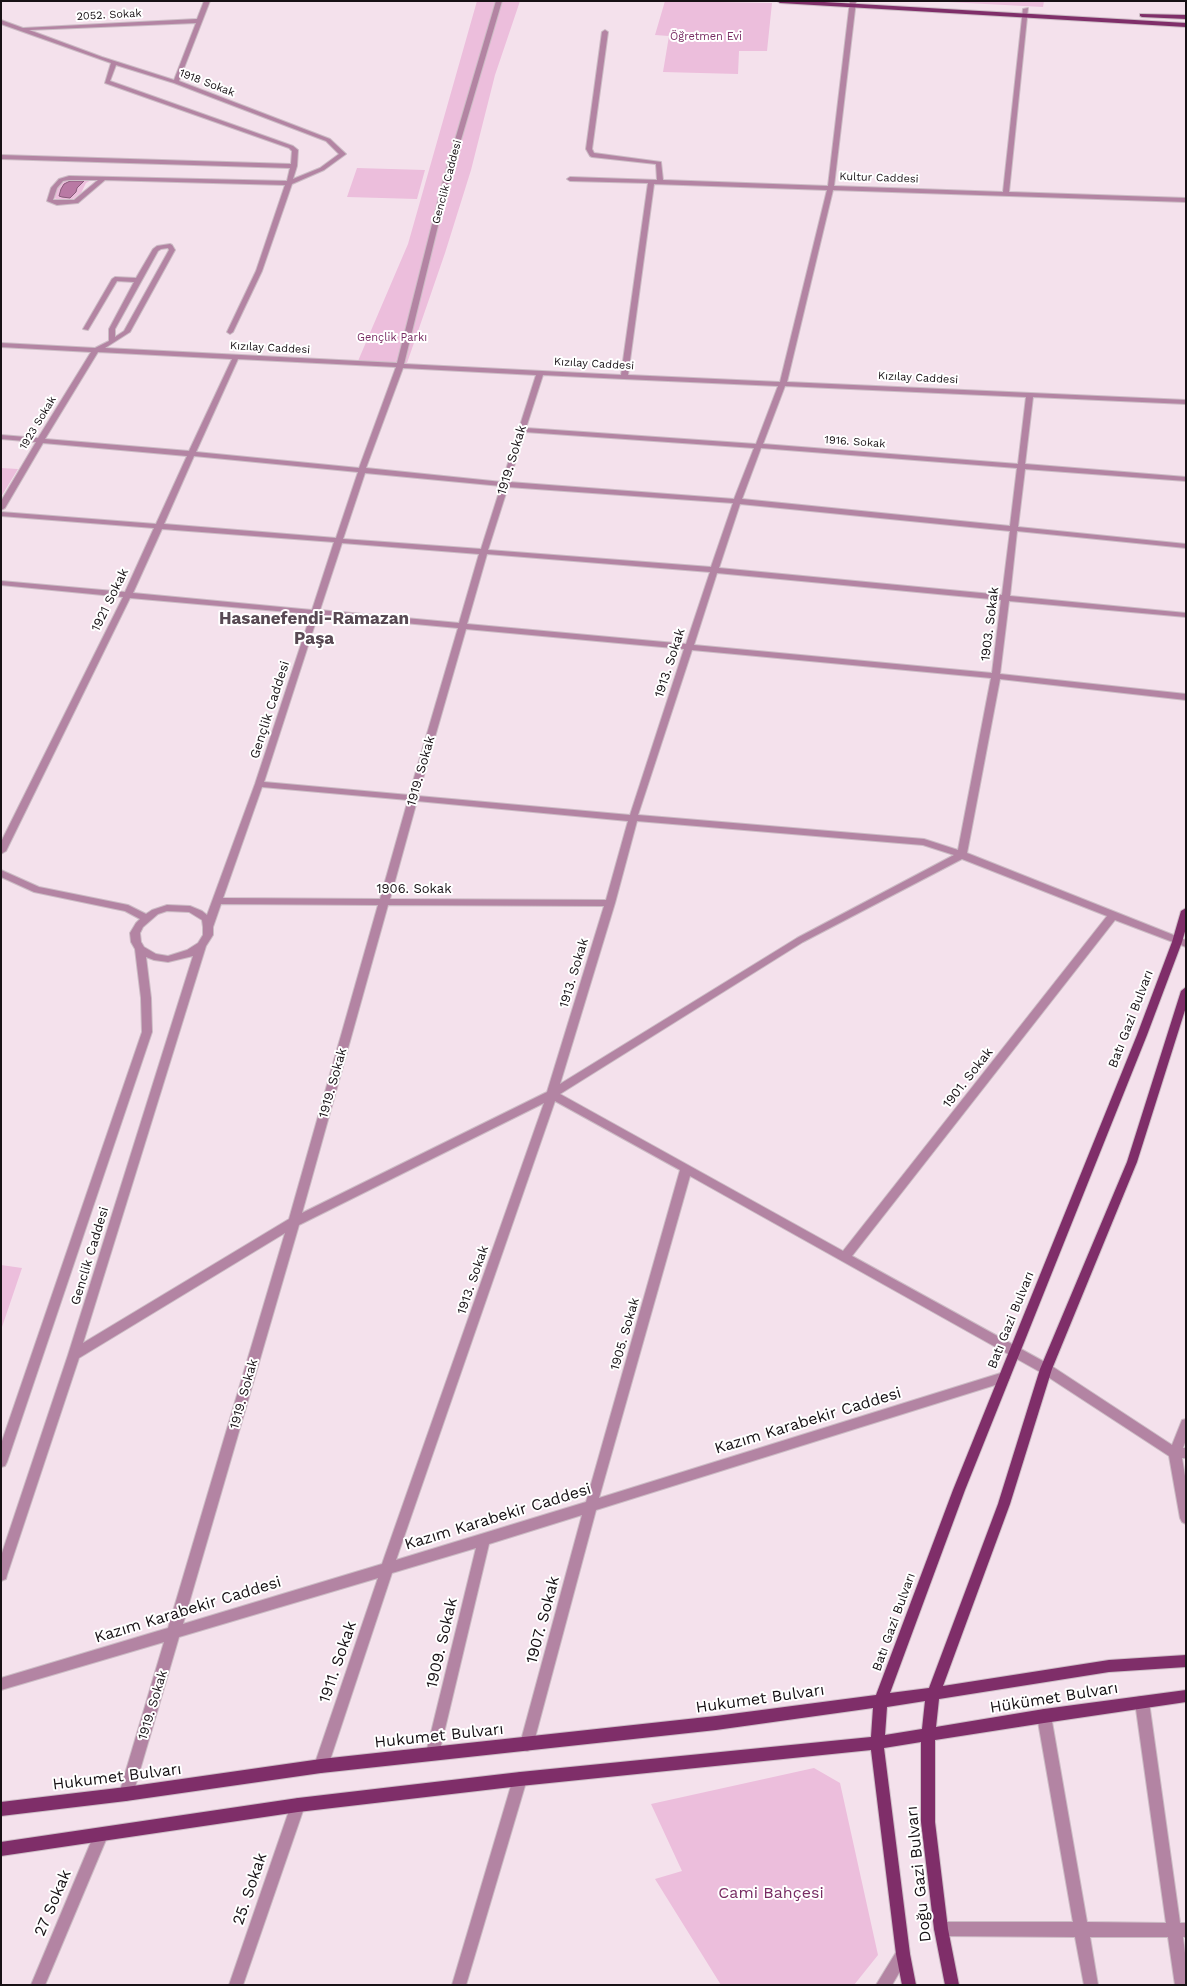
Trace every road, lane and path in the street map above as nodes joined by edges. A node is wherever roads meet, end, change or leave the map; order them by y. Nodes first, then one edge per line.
1 (207, 1) edge
2 (499, 1) edge
3 (780, 1) edge
4 (879, 1) edge
5 (853, 3) edge
6 (1025, 12) junction
7 (1079, 12) dead end
8 (1132, 15) dead end
9 (1186, 17) edge
10 (199, 21) junction
11 (1, 22) edge
12 (1186, 25) edge
13 (21, 29) junction
14 (604, 32) dead end
15 (114, 62) junction
16 (176, 82) junction
17 (1, 157) edge
18 (294, 166) junction
19 (104, 178) junction
20 (570, 178) dead end
21 (651, 181) junction
22 (660, 181) junction
23 (290, 183) junction
24 (831, 186) junction
25 (1006, 193) junction
26 (1186, 200) edge
27 (138, 280) junction
28 (86, 329) dead end
29 (230, 332) dead end
30 (112, 342) junction
31 (1, 345) edge
32 (96, 350) junction
33 (236, 357) junction
34 (400, 365) junction
35 (540, 372) junction
36 (624, 377) junction
37 (783, 383) junction
38 (1030, 394) junction
39 (1186, 402) edge
40 (521, 430) junction
41 (1, 437) edge
42 (40, 441) junction
43 (760, 446) junction
44 (193, 454) junction
45 (1021, 466) junction
46 (362, 470) junction
47 (1186, 479) edge
48 (504, 484) junction
49 (737, 501) junction
50 (1, 508) edge
51 (1, 514) edge
52 (159, 526) junction
53 (1013, 528) junction
54 (339, 540) junction
55 (1186, 546) edge
56 (484, 551) junction
57 (715, 570) junction
58 (1, 583) edge
59 (128, 594) junction
60 (1007, 598) junction
61 (315, 613) junction
62 (1186, 615) edge
63 (463, 627) junction
64 (690, 648) junction
65 (996, 676) junction
66 (1186, 697) edge
67 (259, 784) junction
68 (413, 798) junction
69 (633, 818) junction
70 (1, 851) edge
71 (962, 855) junction
72 (1, 873) edge
73 (218, 901) junction
74 (385, 902) junction
75 (610, 903) junction
76 (1186, 911) edge
77 (1113, 916) junction
78 (146, 918) junction
79 (208, 927) junction
80 (1181, 943) edge
81 (201, 945) junction
82 (140, 949) junction
83 (1186, 991) edge
84 (552, 1094) junction
85 (686, 1169) junction
86 (294, 1222) junction
87 (844, 1257) junction
88 (1014, 1352) junction
89 (74, 1355) junction
90 (1046, 1369) junction
91 (1004, 1377) junction
92 (1186, 1424) edge
93 (1180, 1453) edge
94 (1, 1462) edge
95 (592, 1506) junction
96 (1186, 1518) edge
97 (484, 1540) junction
98 (387, 1569) junction
99 (1, 1574) edge
100 (175, 1631) junction
101 (1186, 1660) edge
102 (1, 1684) edge
103 (933, 1694) junction
104 (1186, 1696) edge
105 (881, 1700) junction
106 (1142, 1702) junction
107 (1044, 1716) junction
108 (928, 1735) junction
109 (877, 1743) junction
110 (528, 1744) junction
111 (433, 1753) junction
112 (321, 1766) junction
113 (520, 1779) junction
114 (126, 1794) junction
115 (298, 1805) junction
116 (1, 1809) edge
117 (101, 1835) junction
118 (1, 1849) edge
119 (941, 1929) junction
120 (1180, 1930) edge
121 (1081, 1931) junction
122 (903, 1954) junction
123 (38, 1985) edge
124 (236, 1985) edge
125 (459, 1985) edge
126 (883, 1985) edge
127 (908, 1985) edge
128 (952, 1985) edge
129 (1091, 1985) edge
130 (1182, 1985) edge

1 - 10 street
2 - 34 street, Genclik Caddesi
3 - 5 main road
4 - 6 main road
5 - 6 main road
5 - 24 street, 1913. Sokak
6 - 7 main road
6 - 12 main road
6 - 25 street
8 - 9 main road
10 - 13 street, 2052. Sokak
10 - 16 street
11 - 13 street, 1918 Sokak
13 - 15 street, 1918 Sokak
14 - 22 street
15 - 16 street, 1918 Sokak
15 - 18 street
16 - 23 street, 1918 Sokak
17 - 18 street
18 - 23 street
19 - 19 street
19 - 23 street
20 - 21 street, Kultur Caddesi
21 - 22 street, Kultur Caddesi
21 - 36 street
22 - 24 street, Kultur Caddesi
23 - 29 street
24 - 25 street, Kultur Caddesi
24 - 37 street, 1913. Sokak
25 - 26 street, Kultur Caddesi
27 - 28 street
27 - 30 street
27 - 30 street
30 - 32 street
31 - 32 street, Kızılay Caddesi
32 - 33 street, Kızılay Caddesi
32 - 42 street, 1923 Sokak
33 - 34 street, Kızılay Caddesi
33 - 44 street, 1921 Sokak
34 - 35 street, Kızılay Caddesi
34 - 46 street, Gençlik Caddesi
35 - 36 street, Kızılay Caddesi
35 - 40 street, 1919. Sokak
36 - 37 street, Kızılay Caddesi
37 - 38 street, Kızılay Caddesi
37 - 43 street, 1913. Sokak
38 - 39 street, Kızılay Caddesi
38 - 45 street, 1903. Sokak
40 - 43 street, 1916. Sokak
40 - 48 street, 1919. Sokak
41 - 42 street
42 - 44 street
42 - 50 street, 1923 Sokak
43 - 45 street, 1916. Sokak
43 - 49 street, 1913. Sokak
44 - 46 street
44 - 52 street, 1921 Sokak
45 - 47 street, 1916. Sokak
45 - 53 street, 1903. Sokak
46 - 48 street
46 - 54 street, Gençlik Caddesi
48 - 49 street
48 - 56 street, 1919. Sokak
49 - 53 street
49 - 57 street, 1913. Sokak
51 - 52 street
52 - 54 street
52 - 59 street, 1921 Sokak
53 - 55 street
53 - 60 street, 1903. Sokak
54 - 56 street
54 - 61 street, Gençlik Caddesi
56 - 57 street
56 - 63 street, 1919. Sokak
57 - 60 street
57 - 64 street, 1913. Sokak
58 - 59 street
59 - 61 street
59 - 70 street, 1921 Sokak
60 - 62 street
60 - 65 street, 1903. Sokak
61 - 63 street
61 - 67 street, Gençlik Caddesi
63 - 64 street
63 - 68 street, 1919. Sokak
64 - 65 street
64 - 69 street, 1913. Sokak
65 - 66 street
65 - 71 street, 1903. Sokak
67 - 68 street
67 - 73 street, Gençlik Caddesi
68 - 69 street
68 - 74 street, 1919. Sokak
69 - 71 street
69 - 75 street, 1913. Sokak
71 - 77 street
71 - 84 street
72 - 78 street
73 - 74 street, 1906. Sokak
73 - 79 street, Gençlik Caddesi
74 - 75 street, 1906. Sokak
74 - 86 street, 1919. Sokak
75 - 84 street, 1913. Sokak
76 - 80 main road, Batı Gazi Bulvarı
77 - 80 street
77 - 87 street, 1901. Sokak
78 - 79 street
78 - 82 street
79 - 81 street
80 - 88 main road, Batı Gazi Bulvarı
81 - 82 street
81 - 89 street, Genclik Caddesi
82 - 94 street, Genclik Caddesi
83 - 90 main road
84 - 85 street
84 - 86 street
84 - 98 street, 1913. Sokak
85 - 87 street
85 - 95 street, 1905. Sokak
86 - 89 street
86 - 100 street, 1919. Sokak
87 - 88 street
88 - 90 street
88 - 91 main road, Batı Gazi Bulvarı
89 - 99 street, Genclik Caddesi
90 - 93 street
90 - 103 main road
91 - 95 street, Kazım Karabekir Caddesi
91 - 105 main road, Batı Gazi Bulvarı
92 - 93 street
93 - 96 street
95 - 97 street, Kazım Karabekir Caddesi
95 - 110 street, 1907. Sokak
97 - 98 street, Kazım Karabekir Caddesi
97 - 111 street, 1909. Sokak
98 - 100 street, Kazım Karabekir Caddesi
98 - 112 street, 1911. Sokak
100 - 102 street, Kazım Karabekir Caddesi
100 - 114 street, 1919. Sokak
101 - 103 main road, Hükümet Bulvarı
103 - 105 main road, Hükümet Bulvarı
103 - 108 main road
104 - 106 main road, Hükümet Bulvarı
105 - 109 main road, Batı Gazi Bulvarı
105 - 110 main road, Hukumet Bulvarı
106 - 107 main road, Hükümet Bulvarı
106 - 120 street
107 - 108 main road, Hükümet Bulvarı
107 - 121 street
108 - 109 main road, Hükümet Bulvarı
108 - 119 main road, Doğu Gazi Bulvarı
109 - 113 main road
109 - 122 main road, Batı Gazi Bulvarı
110 - 111 main road, Hukumet Bulvarı
111 - 112 main road, Hukumet Bulvarı
112 - 114 main road, Hukumet Bulvarı
113 - 115 main road
113 - 125 street
114 - 116 main road, Hukumet Bulvarı
115 - 117 main road
115 - 124 street, 25. Sokak
117 - 118 main road
117 - 123 street, 27 Sokak
119 - 121 street
119 - 128 main road, Doğu Gazi Bulvarı
120 - 121 street
120 - 130 street
121 - 129 street
122 - 126 street
122 - 127 main road, Batı Gazi Bulvarı

